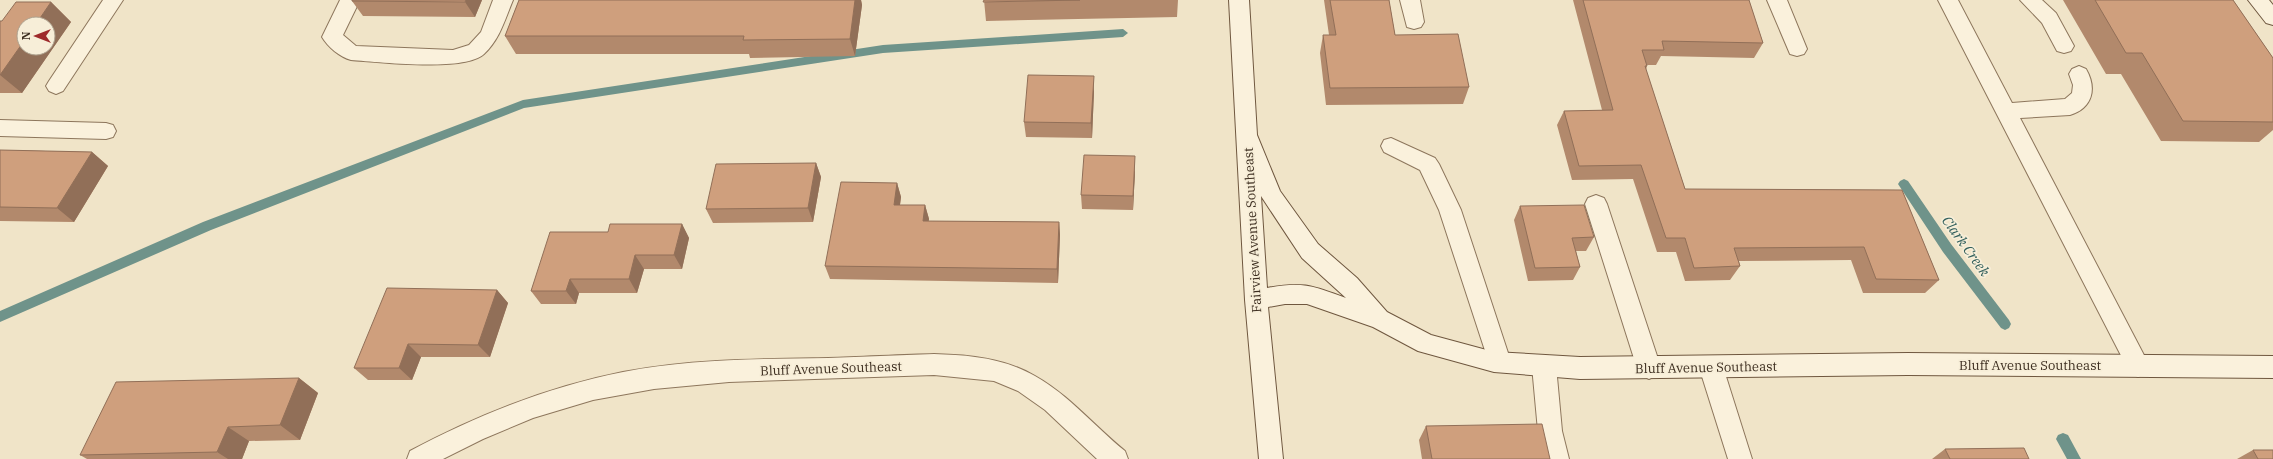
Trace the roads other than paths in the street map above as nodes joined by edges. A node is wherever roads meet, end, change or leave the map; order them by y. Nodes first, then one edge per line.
1 (113, 0) edge
2 (350, 0) edge
3 (503, 0) edge
4 (1239, 0) edge
5 (1410, 0) edge
6 (1776, 0) edge
7 (1948, 0) edge
8 (2030, 0) edge
9 (1414, 22) dead end
10 (2064, 46) dead end
11 (1797, 49) dead end
12 (2079, 74) dead end
13 (56, 86) dead end
14 (2005, 111) junction
15 (0, 128) edge
16 (106, 131) dead end
17 (1246, 133) junction
18 (1391, 146) dead end
19 (1596, 204) dead end
20 (1256, 300) junction
21 (1379, 319) junction
22 (1499, 362) junction
23 (1544, 366) junction
24 (2138, 366) junction
25 (2273, 367) edge
26 (1649, 368) junction
27 (1711, 368) junction
28 (419, 459) edge
29 (1116, 459) edge
30 (1271, 459) edge
31 (1557, 459) edge
32 (1740, 459) edge

1 - 13 main road
2 - 3 main road
4 - 17 main road, Fairview Avenue Southeast
5 - 9 main road
6 - 11 main road
7 - 14 main road
8 - 10 main road
12 - 14 main road
14 - 24 main road
15 - 16 main road
17 - 20 main road, Fairview Avenue Southeast
17 - 21 main road, Bluff Avenue Southeast
18 - 22 main road
19 - 26 main road
20 - 21 main road
20 - 30 main road, Fairview Avenue Southeast
21 - 22 main road, Bluff Avenue Southeast
22 - 23 main road, Bluff Avenue Southeast
23 - 26 main road, Bluff Avenue Southeast
23 - 31 main road
24 - 25 main road, Bluff Avenue Southeast
24 - 27 main road, Bluff Avenue Southeast
26 - 27 main road, Bluff Avenue Southeast
27 - 32 main road
28 - 29 main road, Bluff Avenue Southeast

